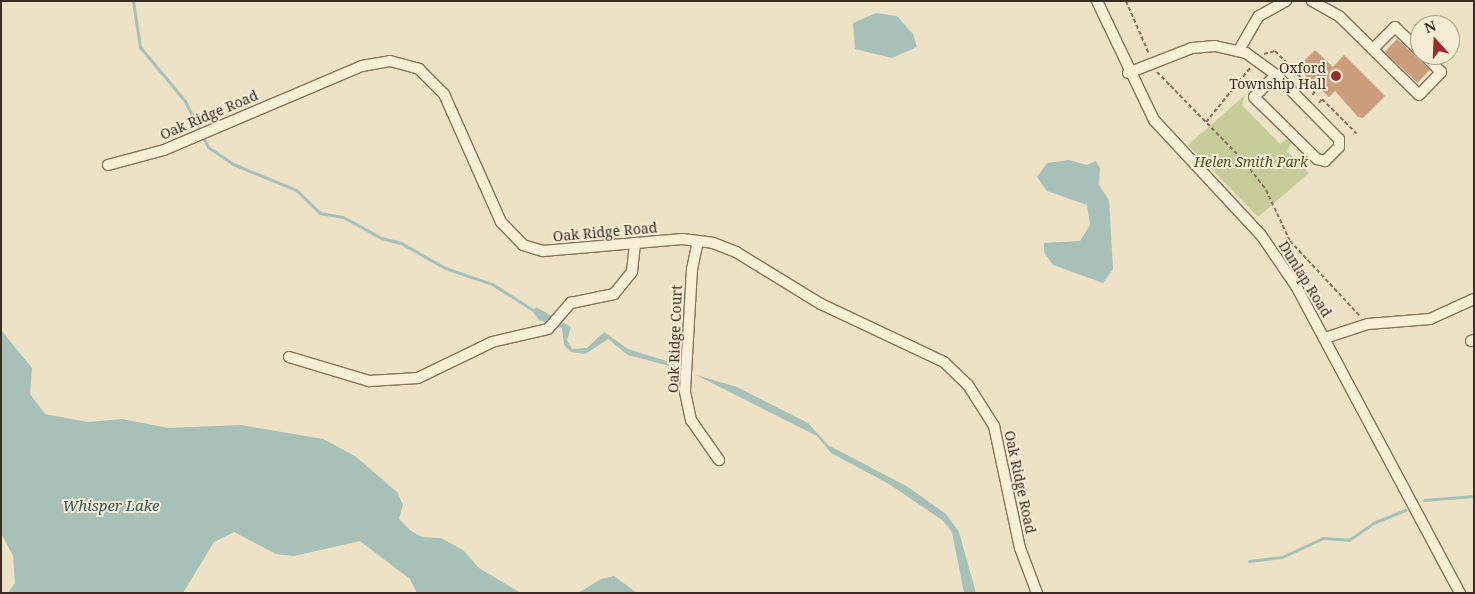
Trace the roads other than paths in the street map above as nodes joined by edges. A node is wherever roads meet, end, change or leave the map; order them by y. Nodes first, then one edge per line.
1 (1097, 1) edge
2 (1286, 1) edge
3 (1312, 1) edge
4 (1410, 41) edge
5 (1373, 49) junction
6 (1239, 50) junction
7 (1434, 65) edge
8 (1128, 73) junction
9 (1276, 75) junction
10 (108, 165) dead end
11 (698, 241) junction
12 (635, 244) junction
13 (1474, 299) edge
14 (1325, 338) junction
15 (289, 357) dead end
16 (719, 460) dead end
17 (1037, 593) edge
18 (1460, 593) edge

1 - 8 street, Dunlap Road
2 - 6 street
3 - 5 street
4 - 5 street
5 - 7 street
6 - 8 street
6 - 9 street
8 - 14 street, Dunlap Road
9 - 9 street
10 - 12 street, Oak Ridge Road
11 - 12 street, Oak Ridge Road
11 - 16 street, Oak Ridge Court
11 - 17 street, Oak Ridge Road
12 - 15 street
13 - 14 street
14 - 18 street, Dunlap Road

